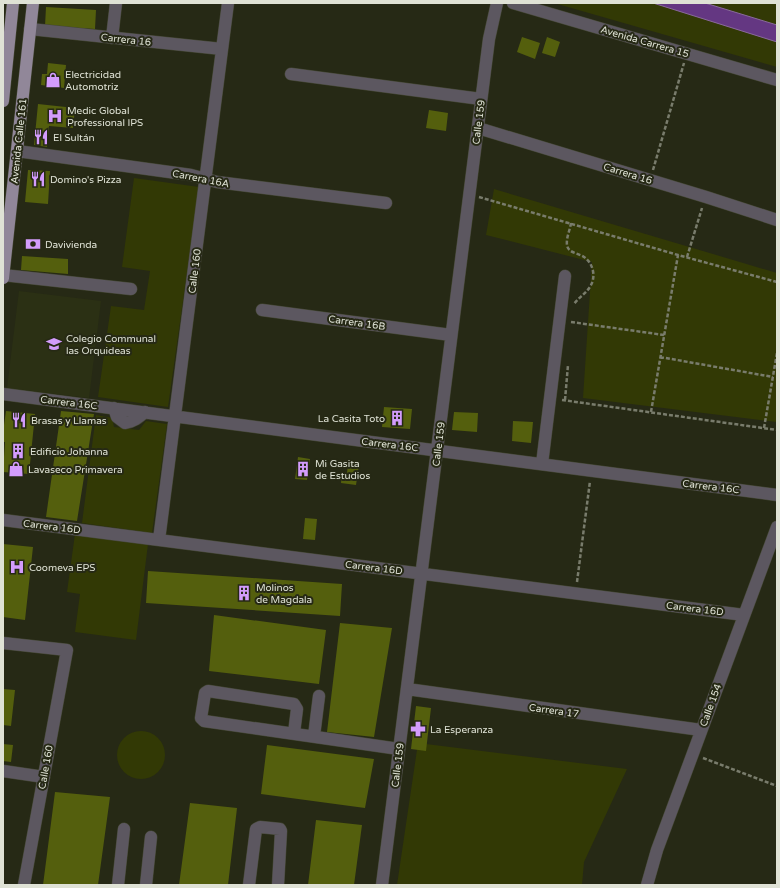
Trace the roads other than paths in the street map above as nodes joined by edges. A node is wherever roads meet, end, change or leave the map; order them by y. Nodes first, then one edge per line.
1 (13, 3) edge
2 (33, 3) edge
3 (116, 3) edge
4 (228, 3) edge
5 (497, 3) edge
6 (513, 3) edge
7 (30, 29) junction
8 (112, 38) junction
9 (222, 49) junction
10 (291, 74) dead end
11 (777, 80) edge
12 (481, 99) junction
13 (3, 101) edge
14 (478, 128) junction
15 (17, 151) junction
16 (206, 179) junction
17 (386, 204) dead end
18 (777, 220) edge
19 (3, 275) edge
20 (565, 276) dead end
21 (3, 278) edge
22 (131, 289) dead end
23 (262, 310) dead end
24 (452, 335) junction
25 (3, 394) edge
26 (175, 416) junction
27 (437, 450) junction
28 (542, 464) junction
29 (777, 495) edge
30 (3, 520) edge
31 (777, 527) edge
32 (159, 540) junction
33 (421, 573) junction
34 (744, 615) junction
35 (3, 643) edge
36 (407, 689) junction
37 (320, 696) dead end
38 (701, 730) junction
39 (294, 733) junction
40 (314, 736) junction
41 (399, 749) junction
42 (3, 771) edge
43 (44, 777) junction
44 (124, 829) dead end
45 (151, 837) dead end
46 (24, 885) edge
47 (118, 885) edge
48 (146, 885) edge
49 (250, 885) edge
50 (278, 885) edge
51 (382, 885) edge
52 (647, 885) edge

1 - 13 main road, Avenida Calle 161
2 - 7 main road, Avenida Calle 161
3 - 8 street
4 - 9 street, Calle 160
5 - 12 street, Calle 159
6 - 11 street, Avenida Carrera 15
7 - 8 street, Carrera 16
7 - 15 main road, Avenida Calle 161
8 - 9 street, Carrera 16
9 - 16 street, Calle 160
10 - 12 street
12 - 14 street, Calle 159
14 - 18 street, Carrera 16
14 - 24 street, Calle 159
15 - 16 street, Carrera 16A
15 - 19 main road, Avenida Calle 161
16 - 17 street, Carrera 16A
16 - 26 street, Calle 160
19 - 21 main road, Avenida Calle 161
19 - 22 street
20 - 28 street
23 - 24 street, Carrera 16B
24 - 27 street, Calle 159
25 - 26 street, Carrera 16C
26 - 27 street, Carrera 16C
26 - 32 street, Calle 160
27 - 28 street, Carrera 16C
27 - 33 street, Calle 159
28 - 29 street, Carrera 16C
30 - 32 street, Carrera 16D
31 - 34 street, Calle 154
32 - 33 street, Carrera 16D
33 - 34 street, Carrera 16D
33 - 36 street, Calle 159
34 - 38 street, Calle 154
35 - 43 street, Calle 160
36 - 38 street, Carrera 17
36 - 41 street, Calle 159
37 - 40 street
38 - 52 street, Calle 154
39 - 39 street
39 - 40 street
40 - 41 street
41 - 51 street, Calle 159
42 - 43 street
43 - 46 street, Calle 160
44 - 47 street
45 - 48 street
49 - 50 street

